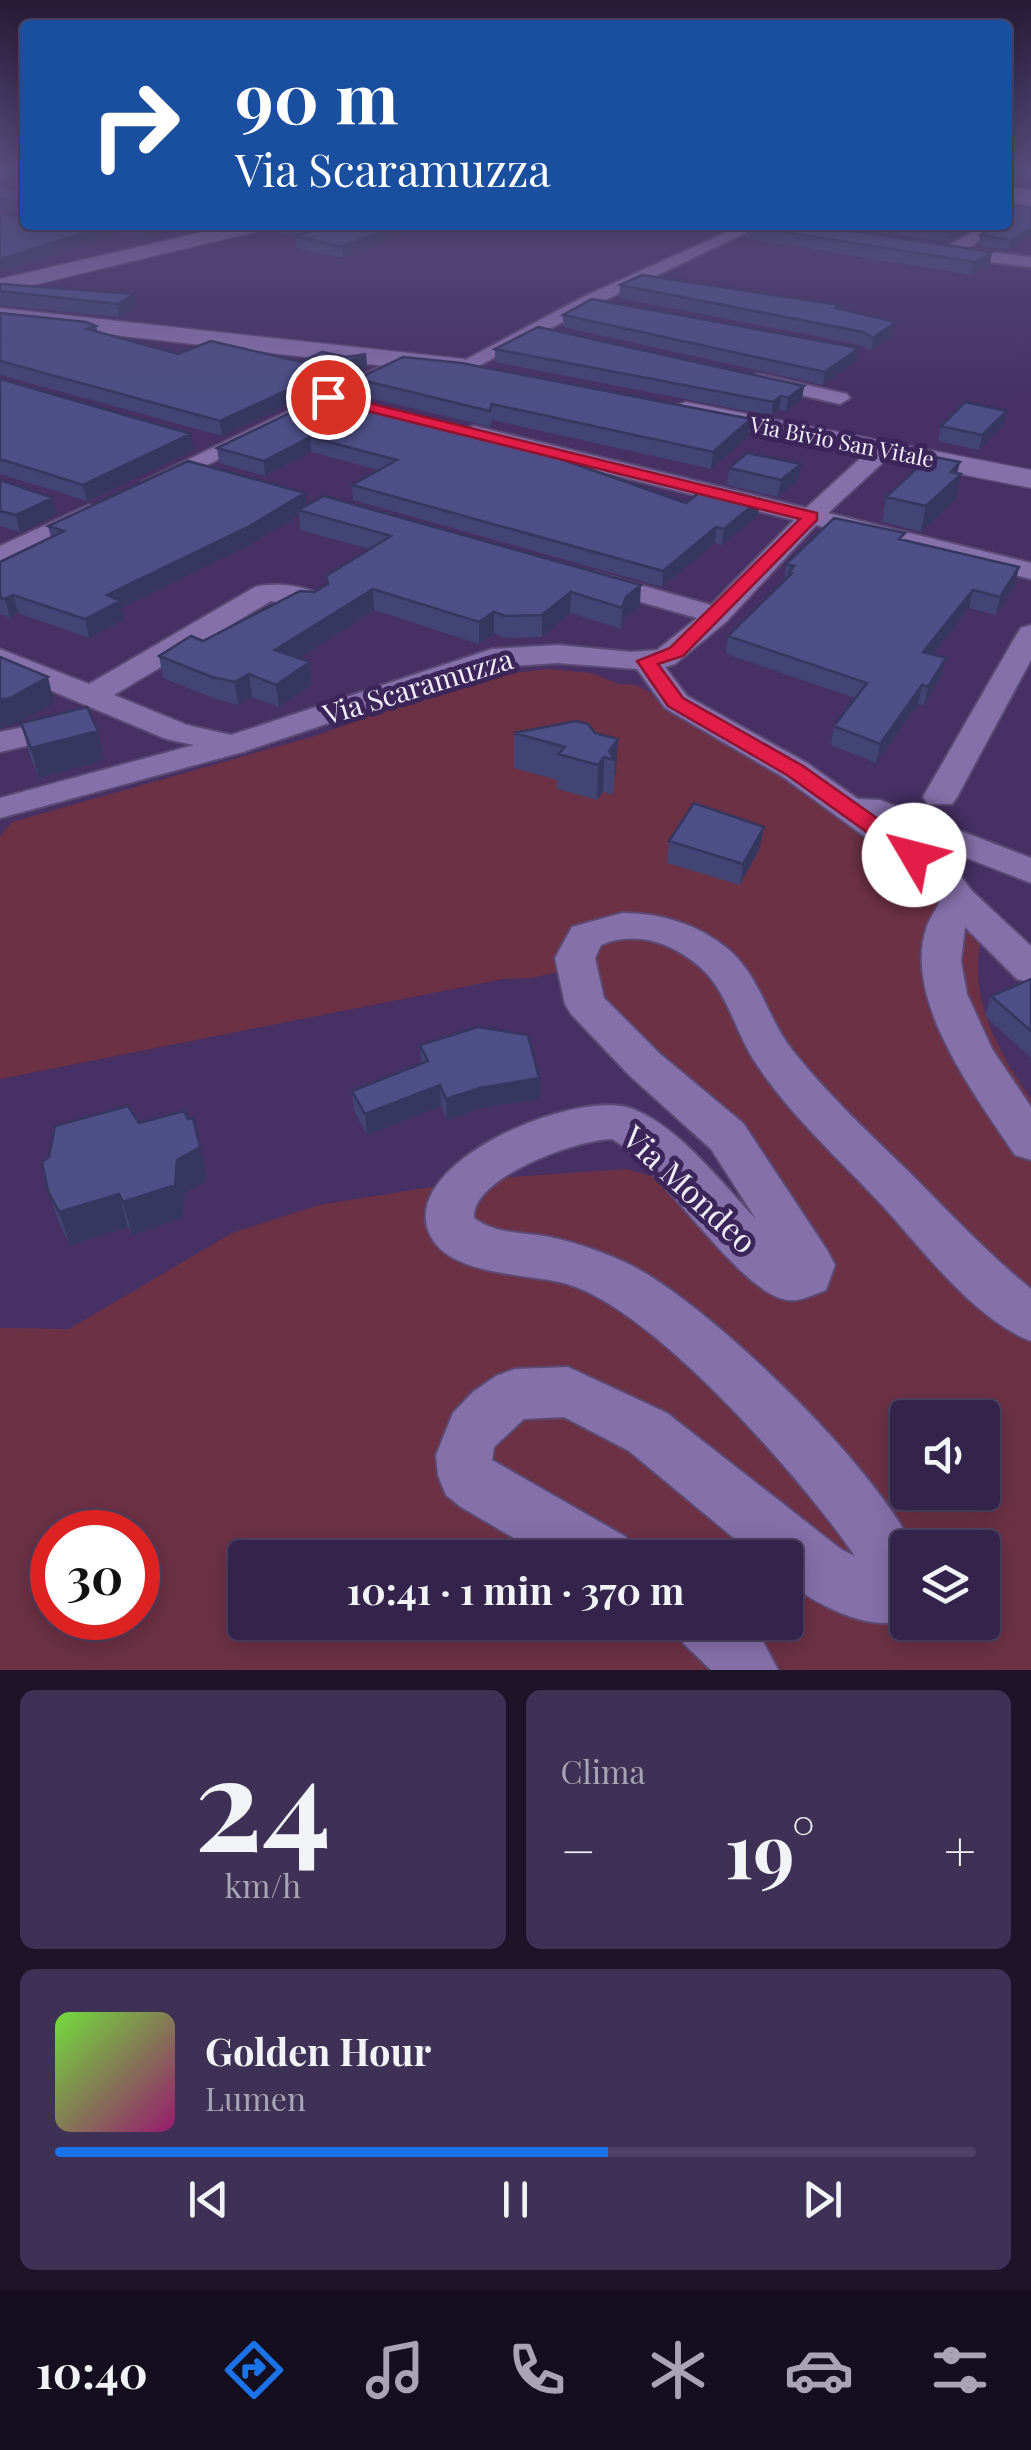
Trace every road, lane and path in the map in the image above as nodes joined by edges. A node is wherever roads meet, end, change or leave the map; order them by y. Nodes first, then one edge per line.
1 (162, 248) edge
2 (706, 248) edge
3 (957, 248) edge
4 (931, 250) edge
5 (950, 252) junction
6 (1031, 262) edge
7 (0, 284) edge
8 (589, 301) junction
9 (628, 309) edge
10 (0, 315) edge
11 (533, 329) junction
12 (571, 338) edge
13 (406, 360) junction
14 (462, 367) junction
15 (501, 374) edge
16 (744, 377) edge
17 (328, 397) junction
18 (840, 398) dead end
19 (654, 404) edge
20 (366, 407) edge
21 (444, 426) edge
22 (198, 438) dead end
23 (223, 447) junction
24 (883, 450) junction
25 (189, 466) junction
26 (227, 476) edge
27 (1031, 479) edge
28 (139, 489) edge
29 (53, 501) edge
30 (811, 516) junction
31 (0, 556) edge
32 (566, 572) edge
33 (1031, 572) edge
34 (314, 602) edge
35 (717, 615) junction
36 (1031, 634) edge
37 (0, 658) edge
38 (646, 661) junction
39 (92, 695) junction
40 (130, 712) junction
41 (0, 742) edge
42 (232, 745) junction
43 (830, 793) junction
44 (940, 797) dead end
45 (0, 808) edge
46 (1031, 871) edge
47 (960, 900) junction
48 (1031, 969) edge
49 (1031, 1142) edge
50 (1031, 1318) edge
51 (573, 1540) edge
52 (783, 1540) edge
53 (803, 1557) edge
54 (727, 1640) edge
55 (748, 1670) edge

1 - 7 main road
2 - 8 street
3 - 5 street
4 - 5 street
5 - 6 street
8 - 9 street
8 - 11 street
10 - 13 main road
11 - 12 street
11 - 14 street
13 - 14 main road
13 - 17 street
14 - 15 main road
16 - 18 street
17 - 20 street
17 - 23 street
19 - 24 main road, Via Bivio San Vitale
21 - 30 street
22 - 23 street
23 - 25 street
24 - 27 main road, Via Bivio San Vitale
24 - 30 street
25 - 26 street
25 - 28 street
29 - 31 street
30 - 33 street
30 - 35 street
32 - 35 street
34 - 39 street
35 - 38 street
36 - 44 street
37 - 39 street
38 - 42 street, Via Scaramuzza
38 - 43 street
39 - 40 street
40 - 41 street
40 - 42 street
42 - 45 street, Via Scaramuzza
43 - 46 street
43 - 47 street
47 - 48 street
47 - 49 street
50 - 53 street, Via Mondeo
51 - 52 street, Via Mondeo
54 - 55 street

